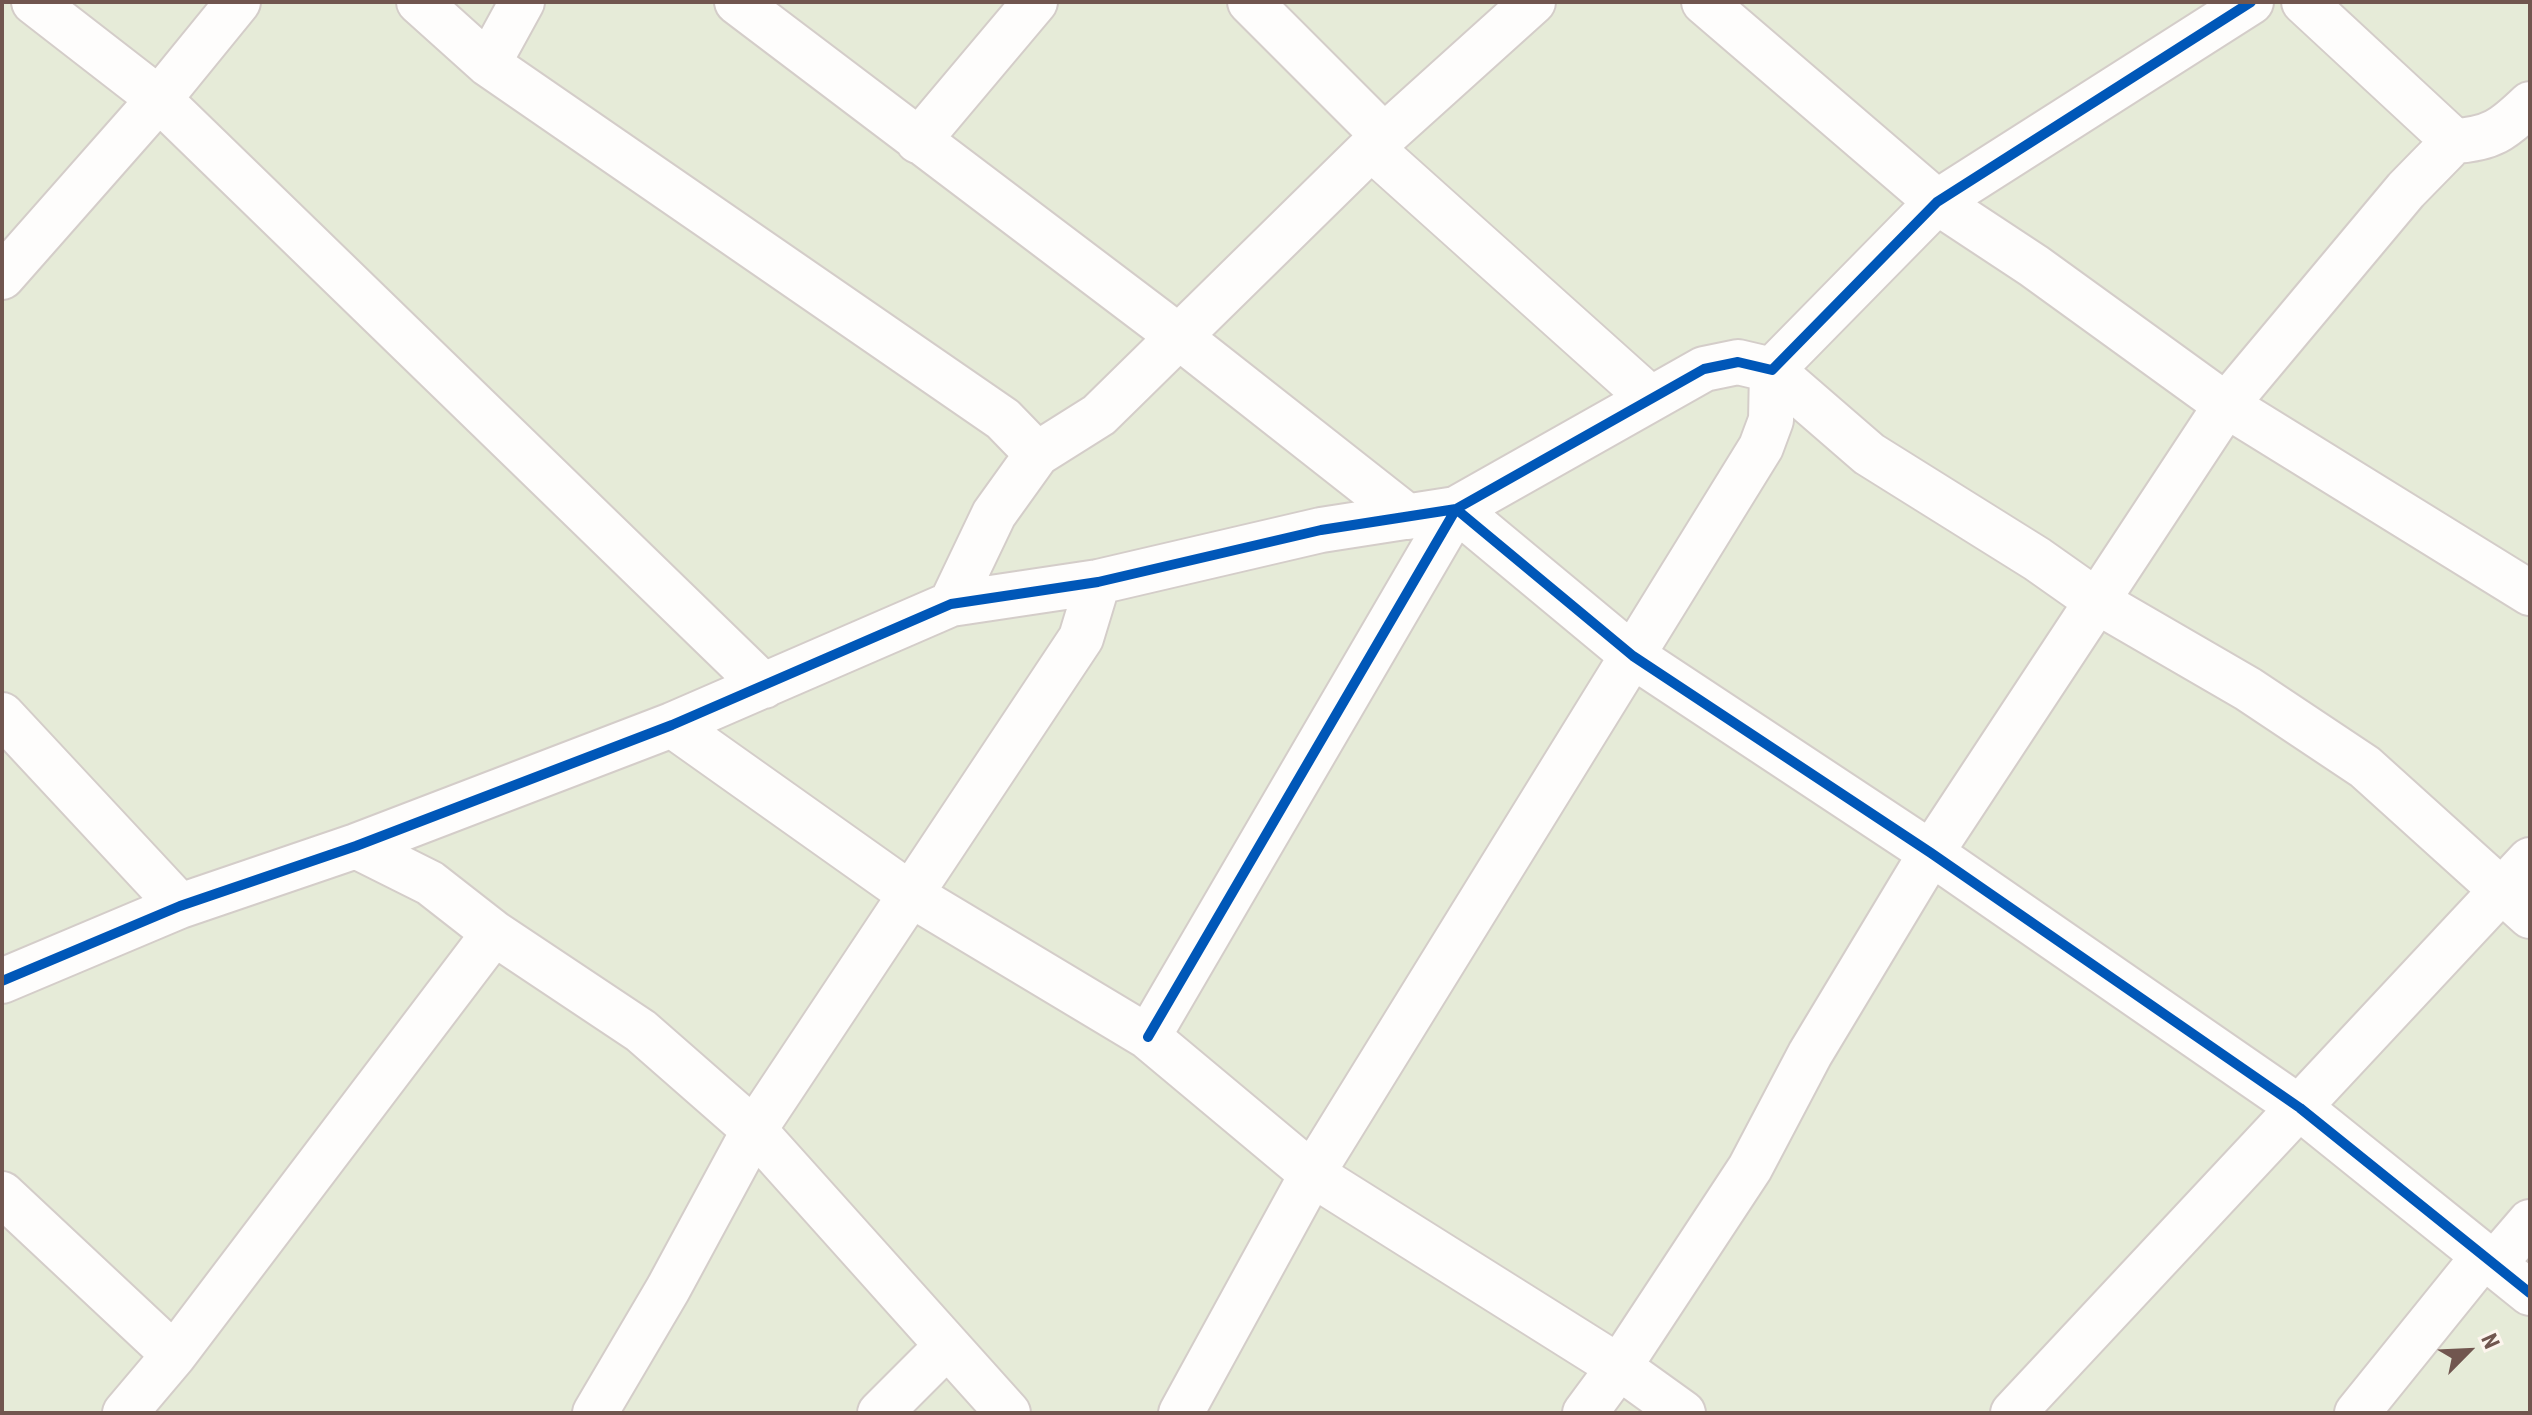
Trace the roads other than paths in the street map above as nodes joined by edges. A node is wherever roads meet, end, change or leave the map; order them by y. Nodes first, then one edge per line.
1 (34, 2) edge
2 (238, 2) edge
3 (419, 2) edge
4 (522, 2) edge
5 (737, 2) edge
6 (1035, 2) edge
7 (1250, 2) edge
8 (1533, 2) edge
9 (1704, 2) edge
10 (2304, 2) edge
11 (2218, 9) edge
12 (488, 64) junction
13 (159, 99) junction
14 (2524, 122) edge
15 (918, 141) junction
16 (2454, 141) junction
17 (1378, 142) junction
18 (1937, 202) junction
19 (2, 277) edge
20 (1178, 336) junction
21 (1772, 370) junction
22 (1651, 399) junction
23 (2226, 405) junction
24 (1037, 454) junction
25 (1456, 509) junction
26 (1408, 517) junction
27 (1098, 582) junction
28 (2530, 593) edge
29 (2098, 602) junction
30 (951, 604) junction
31 (1633, 656) junction
32 (764, 686) junction
33 (2, 715) edge
34 (672, 725) junction
35 (356, 846) junction
36 (1931, 853) junction
37 (2530, 860) edge
38 (913, 896) junction
39 (2514, 903) edge
40 (180, 906) junction
41 (494, 933) junction
42 (2, 981) edge
43 (1148, 1037) junction
44 (2300, 1108) junction
45 (754, 1130) junction
46 (1312, 1174) junction
47 (2, 1194) edge
48 (2530, 1222) edge
49 (2488, 1261) junction
50 (2530, 1293) edge
51 (947, 1346) junction
52 (174, 1355) junction
53 (1619, 1367) junction
54 (125, 1413) edge
55 (595, 1413) edge
56 (880, 1413) edge
57 (1008, 1413) edge
58 (1181, 1413) edge
59 (1585, 1413) edge
60 (1683, 1413) edge
61 (2013, 1413) edge
62 (2357, 1413) edge

1 - 13 street
2 - 13 street
3 - 12 street
4 - 12 street
5 - 15 street
6 - 15 street
7 - 17 street
8 - 17 street
9 - 18 street
10 - 16 street
11 - 18 street
12 - 24 street
13 - 19 street
13 - 32 street
14 - 16 street
15 - 20 street
16 - 23 street
17 - 20 street
17 - 22 street
18 - 21 street
18 - 23 street
20 - 24 street
20 - 26 street
21 - 22 street
21 - 29 street
21 - 31 street
22 - 25 street
23 - 28 street
23 - 29 street
24 - 30 street
25 - 26 street
25 - 31 street
25 - 43 street
26 - 27 street
27 - 30 street
27 - 38 street
29 - 36 street
29 - 39 street
30 - 32 street
31 - 36 street
31 - 46 street
32 - 34 street
33 - 40 street
34 - 35 street
34 - 38 street
35 - 40 street
35 - 41 street
36 - 44 street
36 - 53 street
37 - 39 street
38 - 43 street
38 - 45 street
39 - 44 street
40 - 42 street
41 - 45 street
41 - 52 street
43 - 46 street
44 - 49 street
44 - 61 street
45 - 51 street
45 - 55 street
46 - 53 street
46 - 58 street
47 - 52 street
48 - 49 street
49 - 50 street
49 - 62 street
51 - 56 street
51 - 57 street
52 - 54 street
53 - 59 street
53 - 60 street

